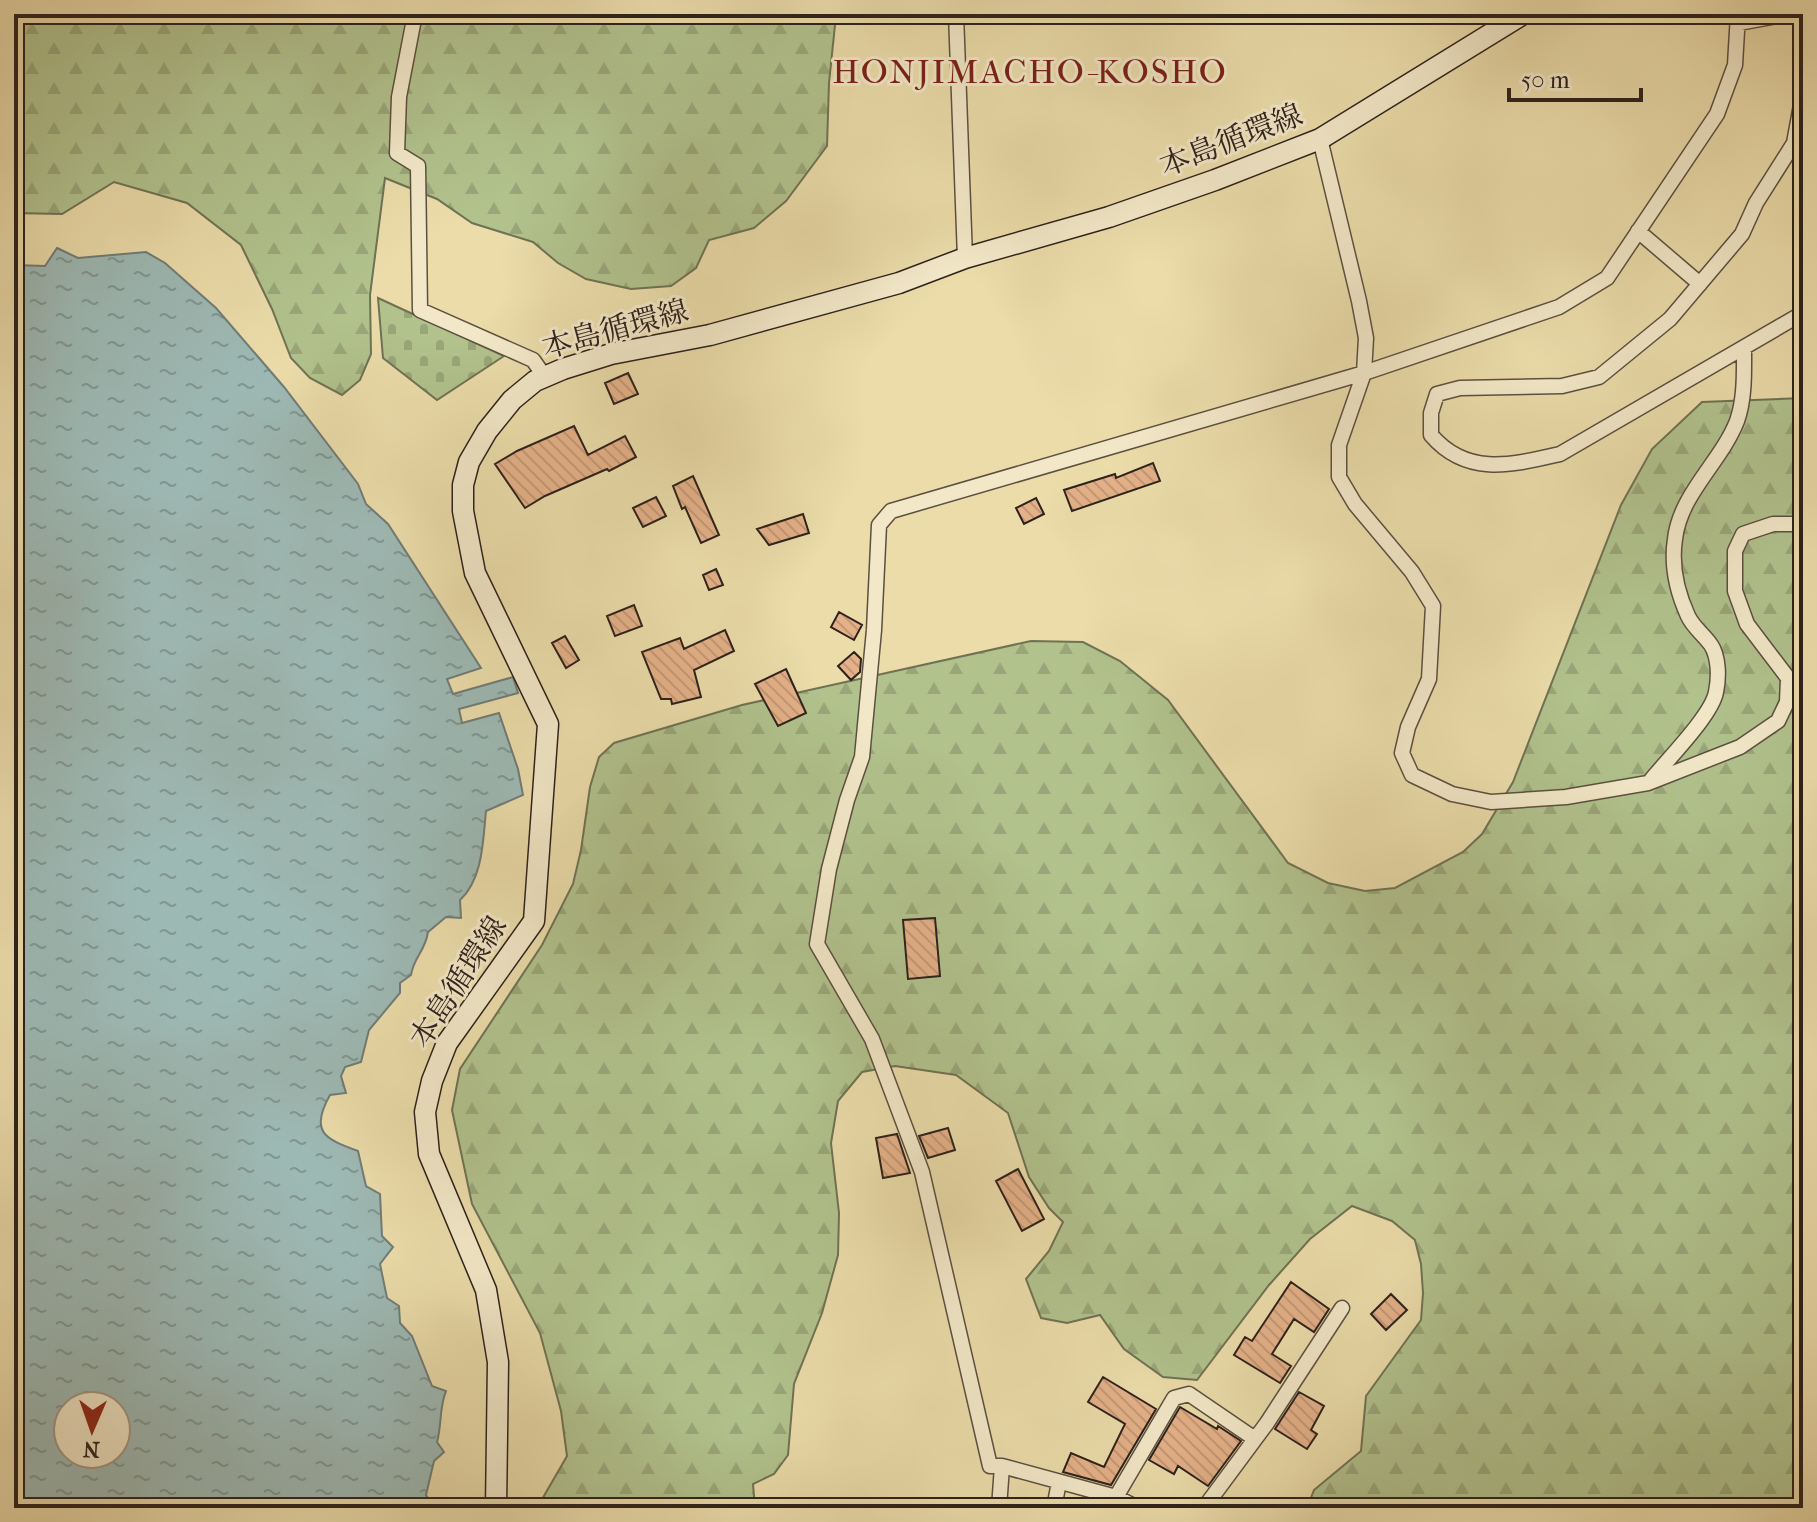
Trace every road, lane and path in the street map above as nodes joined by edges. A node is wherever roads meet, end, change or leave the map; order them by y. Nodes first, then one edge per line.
1 (415, 14) edge
2 (956, 14) edge
3 (1523, 14) edge
4 (1788, 14) edge
5 (1739, 18) edge
6 (1803, 94) edge
7 (1320, 139) junction
8 (1638, 231) junction
9 (965, 258) junction
10 (1700, 284) junction
11 (1803, 313) edge
12 (1744, 348) junction
13 (1364, 373) junction
14 (545, 377) junction
15 (1803, 524) edge
16 (1648, 783) junction
17 (1342, 1308) dead end
18 (1255, 1439) junction
19 (1002, 1466) junction
20 (1059, 1482) junction
21 (1114, 1502) edge
22 (496, 1508) edge
23 (999, 1508) edge
24 (1054, 1508) edge
25 (1138, 1508) edge
26 (1204, 1508) edge

1 - 14 street
2 - 9 street
3 - 7 main road, 本島循環線
4 - 5 street
5 - 8 street
6 - 10 street
7 - 9 main road, 本島循環線
7 - 13 street
8 - 10 street
8 - 13 street
9 - 14 main road, 本島循環線
10 - 12 street
11 - 12 street
12 - 16 street
13 - 16 street
13 - 19 street
14 - 22 main road, 本島循環線
15 - 16 street
17 - 18 street
18 - 21 street
18 - 26 street
19 - 20 street
19 - 23 street
20 - 21 street
20 - 24 street
21 - 25 street

